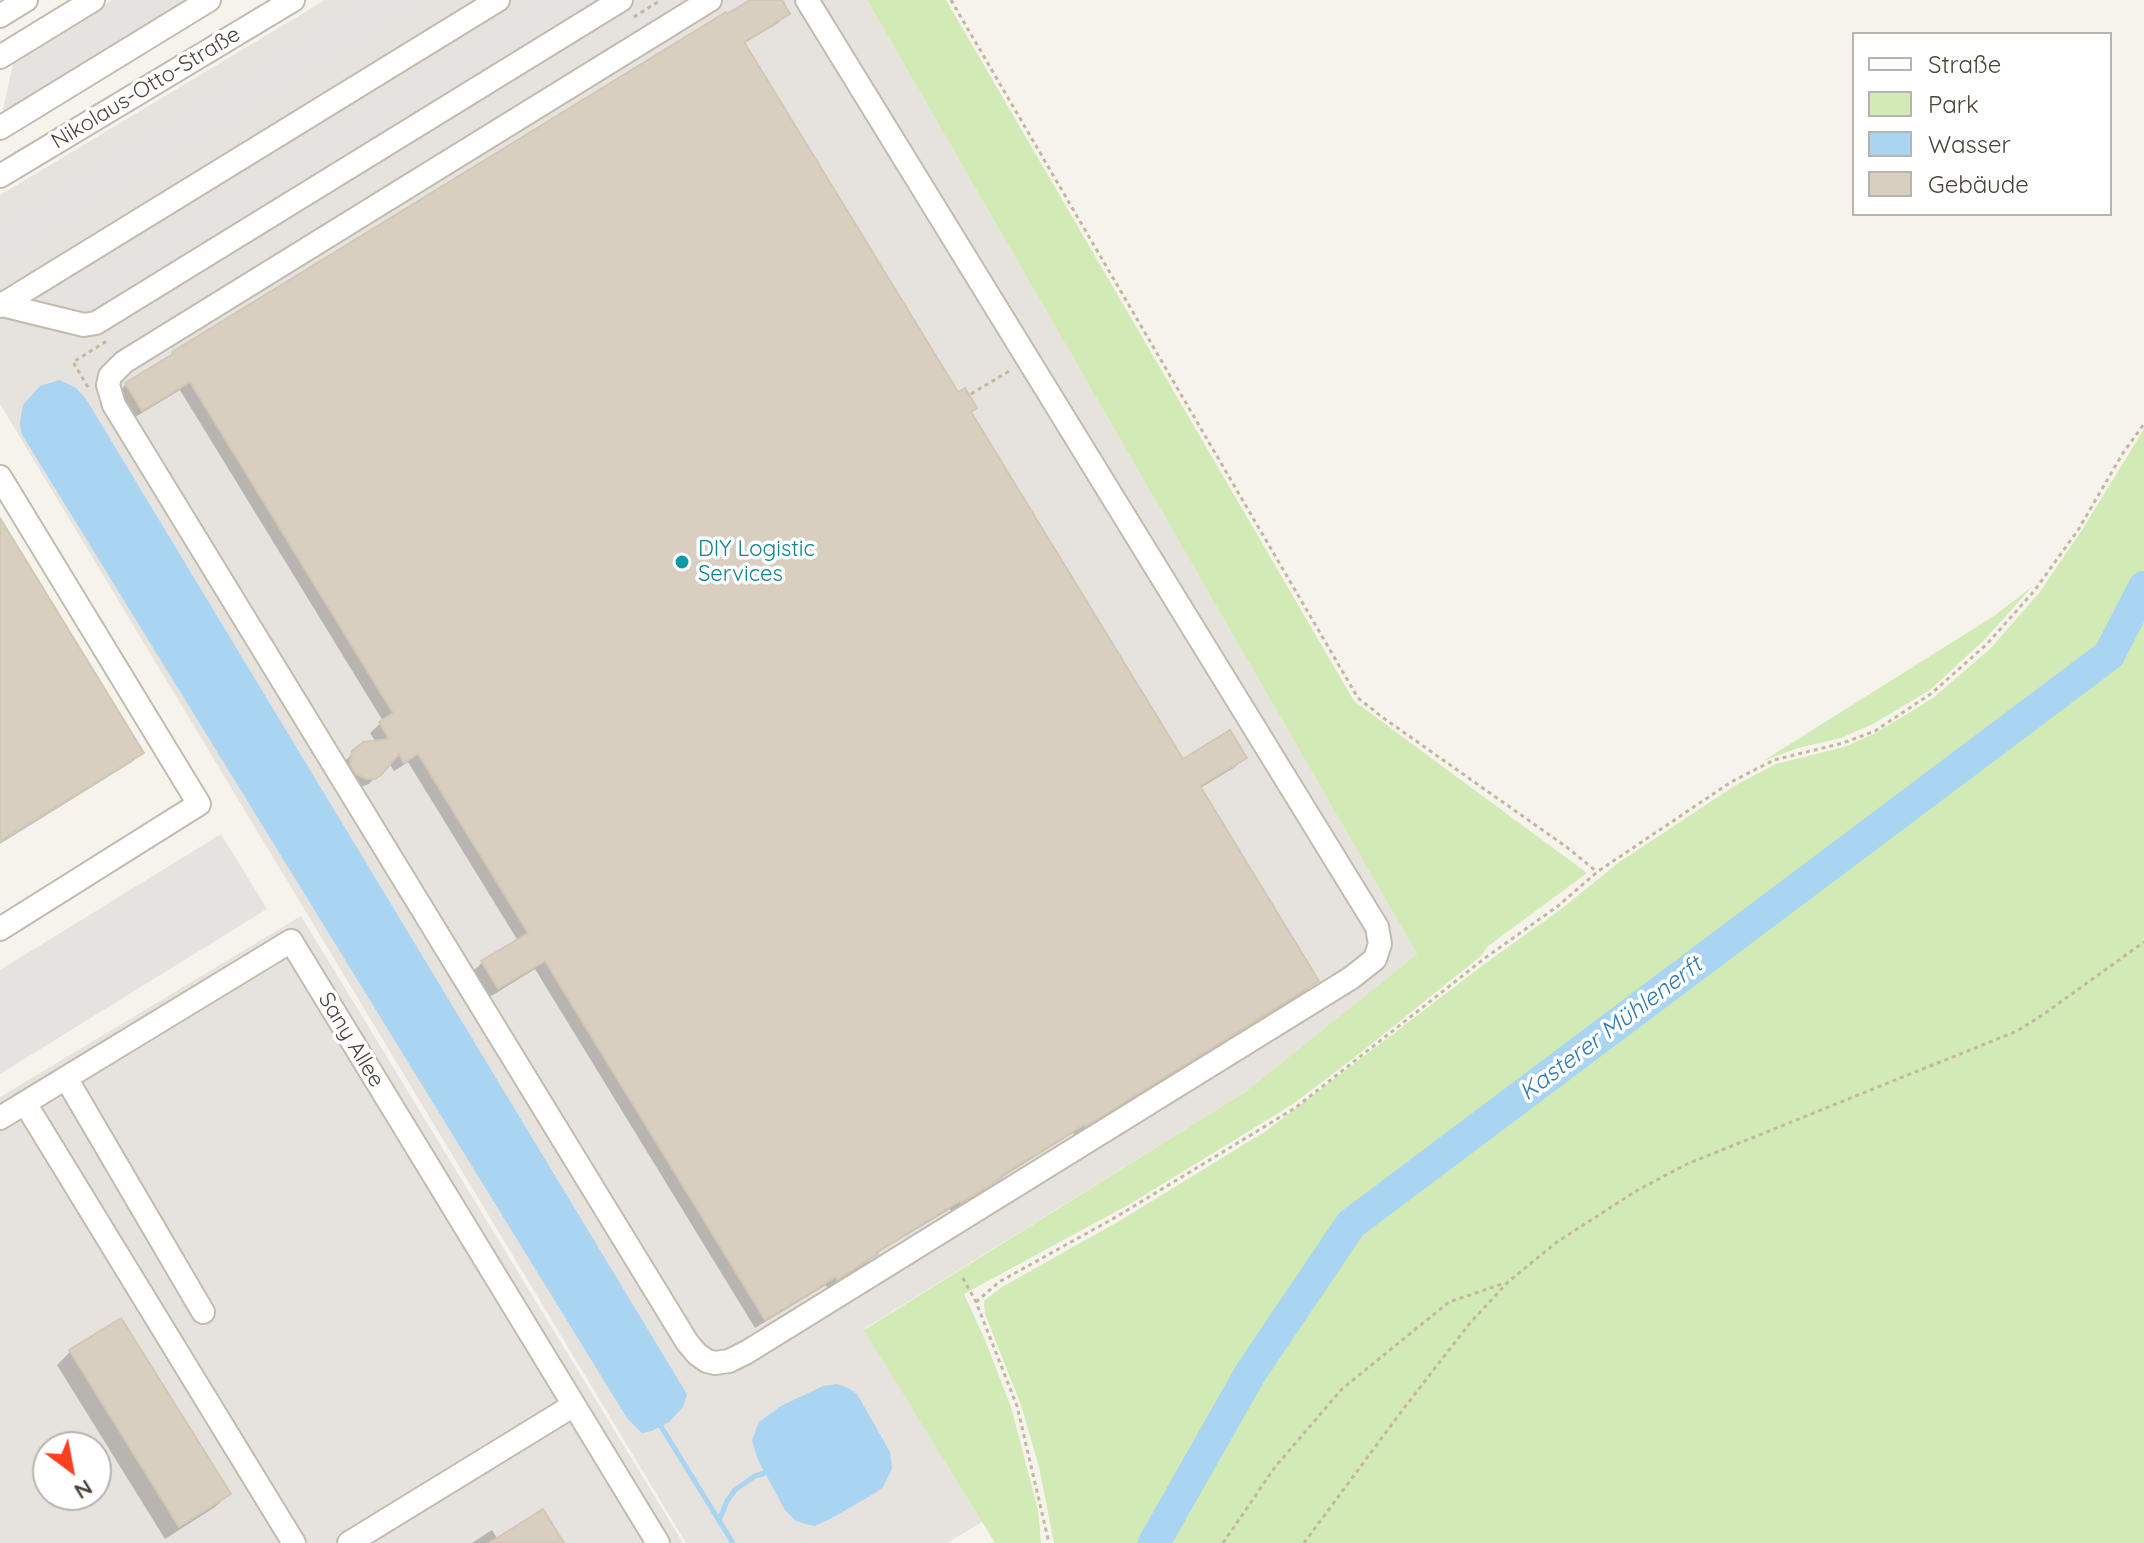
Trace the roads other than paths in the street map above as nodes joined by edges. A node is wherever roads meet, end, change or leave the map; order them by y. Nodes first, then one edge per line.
1 (26, 0) edge
2 (93, 0) edge
3 (209, 0) edge
4 (293, 0) edge
5 (498, 0) edge
6 (710, 0) edge
7 (807, 0) edge
8 (624, 10) edge
9 (0, 16) edge
10 (0, 57) edge
11 (0, 128) edge
12 (0, 176) edge
13 (1, 306) edge
14 (0, 477) edge
15 (0, 929) edge
16 (66, 1078) junction
17 (25, 1103) junction
18 (0, 1118) edge
19 (203, 1312) dead end
20 (574, 1405) junction
21 (294, 1543) edge
22 (349, 1543) edge
23 (658, 1543) edge

1 - 9 street
2 - 10 street
3 - 11 street
4 - 12 street, Nikolaus-Otto-Straße
5 - 13 street
6 - 7 street
8 - 13 street
14 - 15 street
16 - 17 street, Sany Allee
16 - 19 street
16 - 20 street, Sany Allee
17 - 18 street, Sany Allee
17 - 21 street
20 - 22 street
20 - 23 street, Sany Allee

